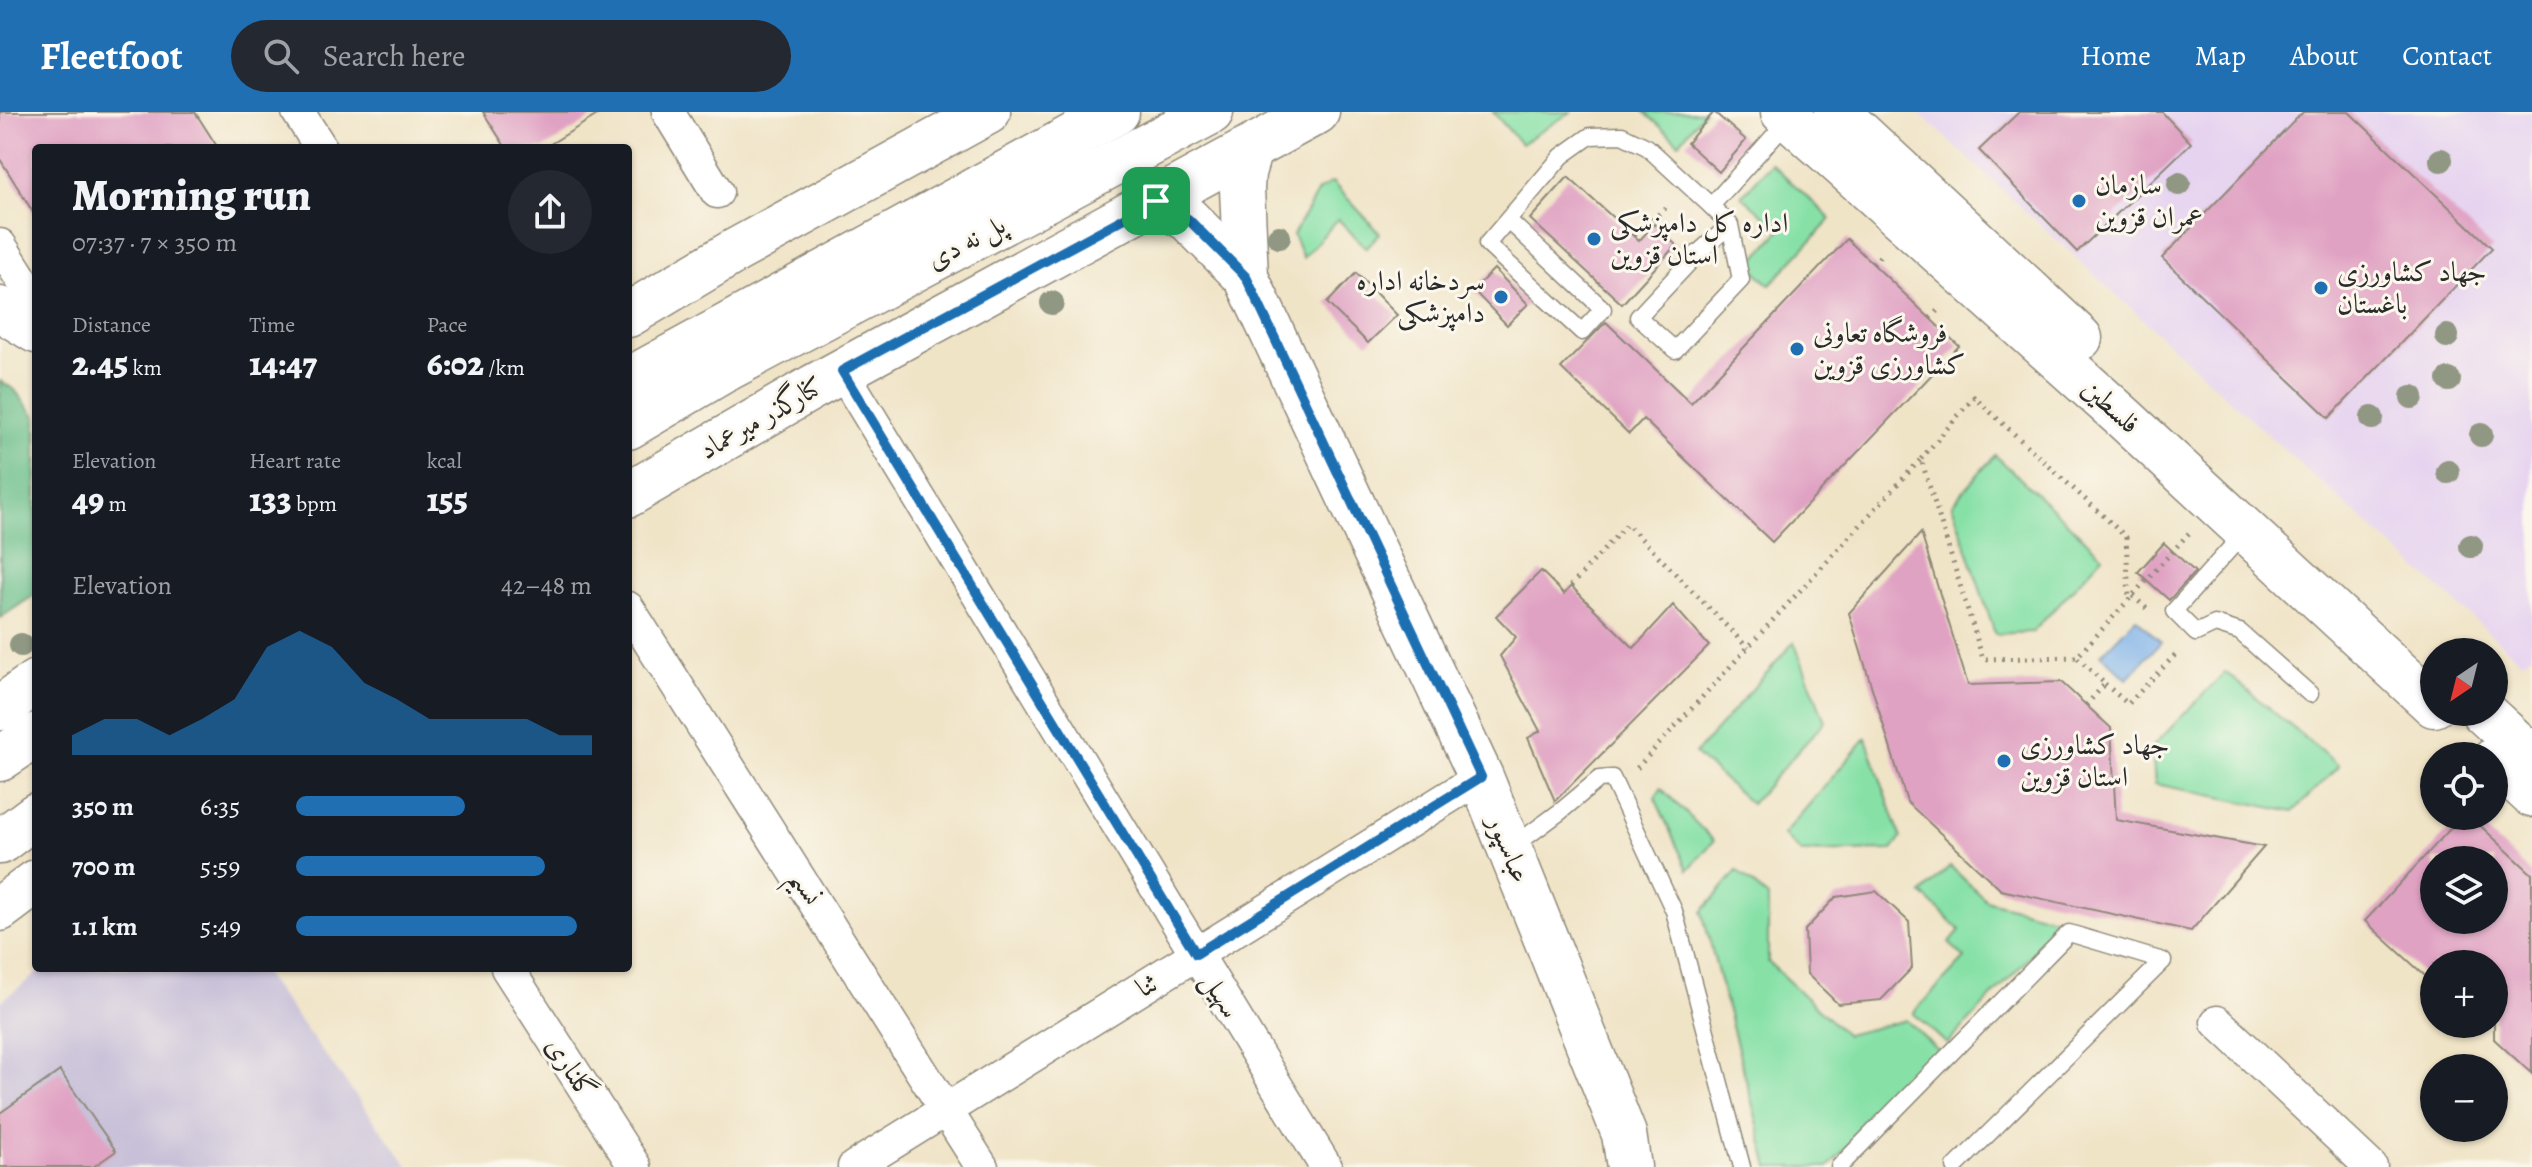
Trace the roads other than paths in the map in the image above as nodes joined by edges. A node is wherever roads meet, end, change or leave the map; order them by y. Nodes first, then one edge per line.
1 (298, 112) edge
2 (668, 112) edge
3 (988, 112) edge
4 (1117, 112) edge
5 (1211, 112) edge
6 (1317, 112) edge
7 (1837, 112) edge
8 (1787, 115) edge
9 (318, 144) edge
10 (1250, 149) junction
11 (717, 192) dead end
12 (1156, 201) junction
13 (1711, 206) junction
14 (1508, 220) junction
15 (1730, 225) junction
16 (0, 245) edge
17 (1246, 277) junction
18 (32, 296) edge
19 (0, 309) edge
20 (632, 313) edge
21 (32, 329) edge
22 (842, 371) junction
23 (632, 378) edge
24 (632, 425) edge
25 (632, 493) edge
26 (2231, 517) junction
27 (632, 614) edge
28 (2420, 653) edge
29 (32, 685) edge
30 (2420, 692) edge
31 (2310, 694) dead end
32 (0, 708) edge
33 (2457, 726) edge
34 (2498, 726) edge
35 (32, 738) edge
36 (2474, 742) edge
37 (2532, 757) edge
38 (0, 759) edge
39 (2508, 773) edge
40 (1481, 777) junction
41 (2532, 795) edge
42 (32, 818) edge
43 (0, 842) edge
44 (1510, 849) junction
45 (32, 885) edge
46 (0, 909) edge
47 (1196, 954) junction
48 (510, 972) edge
49 (2217, 1022) dead end
50 (947, 1109) junction
51 (635, 1167) edge
52 (854, 1167) edge
53 (982, 1167) edge
54 (1326, 1167) edge
55 (1629, 1167) edge
56 (1742, 1167) edge
57 (1839, 1167) edge
58 (1955, 1167) edge
59 (2371, 1167) edge

1 - 9 street
2 - 11 street
3 - 20 main road
4 - 23 main road, پل نه دی
5 - 24 main road, پل نه دی
6 - 10 main road, کنارگذر میرعماد
7 - 28 main road, فلسطین
8 - 13 lane
8 - 26 main road, فلسطین
10 - 12 main road, کنارگذر میرعماد
10 - 17 main road
12 - 17 main road
12 - 22 main road, کنارگذر میرعماد
13 - 14 lane
13 - 15 lane
14 - 14 lane
15 - 15 lane
16 - 18 street
17 - 40 main road, عباسپور
19 - 21 main road
22 - 25 main road, کنارگذر میرعماد
22 - 47 street, سهیل
26 - 30 main road, فلسطین
26 - 31 lane
27 - 50 street, نسیم
29 - 32 main road
33 - 36 main road
34 - 37 main road
35 - 38 main road
39 - 41 main road
40 - 44 main road, عباسپور
40 - 47 street, ثنا
42 - 43 main road
44 - 55 main road, عباسپور
44 - 56 lane
45 - 46 main road
47 - 50 street, ثنا
47 - 54 street, سهیل
48 - 51 street, گلناری
49 - 59 street
50 - 52 street, ثنا
50 - 53 street, نسیم
57 - 58 lane

